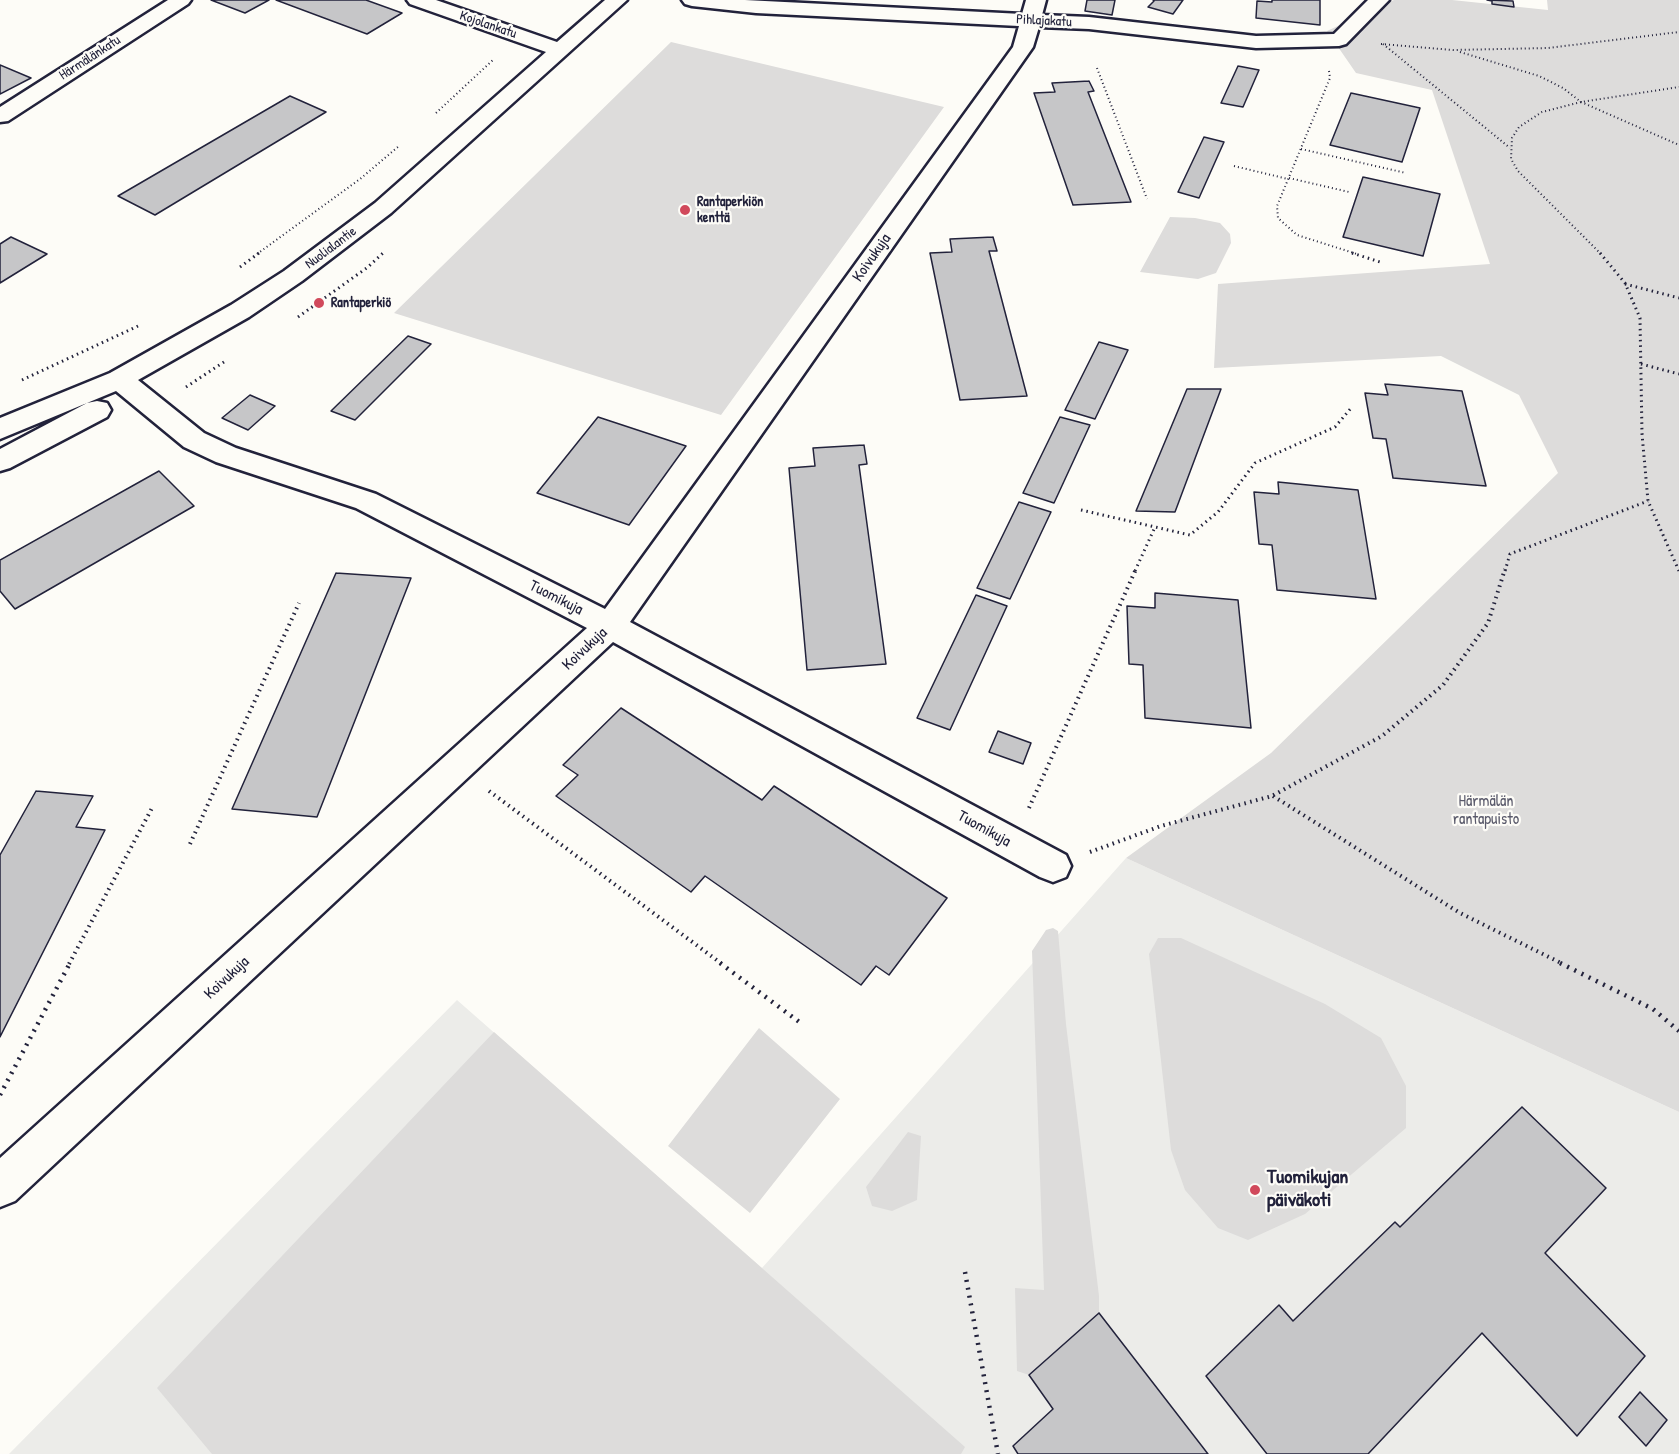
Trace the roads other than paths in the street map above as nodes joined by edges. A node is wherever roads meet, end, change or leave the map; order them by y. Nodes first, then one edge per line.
1 (181, 0) edge
2 (417, 0) edge
3 (617, 0) edge
4 (693, 0) edge
5 (1379, 0) edge
6 (1033, 10) edge
7 (560, 50) junction
8 (0, 116) edge
9 (126, 385) junction
10 (0, 429) edge
11 (0, 461) edge
12 (610, 626) junction
13 (1053, 866) road end
14 (0, 1186) edge

1 - 8 street, Härmälänkatu
2 - 7 street, Kojolankatu
3 - 7 street, Nuolialantie
4 - 6 street, Pihlajakatu
5 - 6 street, Pihlajakatu
6 - 12 street, Koivukuja
7 - 9 street, Nuolialantie
9 - 10 street, Nuolialantie
9 - 11 street
9 - 12 street, Tuomikuja
12 - 13 street, Tuomikuja
12 - 14 street, Koivukuja

